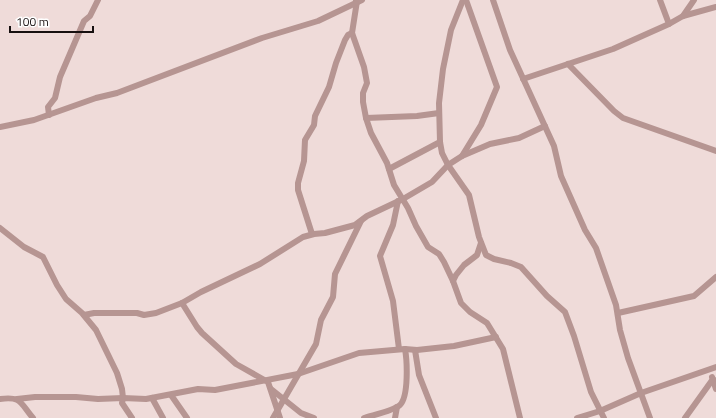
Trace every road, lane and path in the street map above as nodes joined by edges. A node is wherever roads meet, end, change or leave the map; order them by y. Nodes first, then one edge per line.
1 (98, 0) edge
2 (358, 0) edge
3 (465, 0) edge
4 (493, 0) edge
5 (660, 0) edge
6 (694, 0) edge
7 (716, 7) edge
8 (683, 16) junction
9 (669, 24) junction
10 (352, 33) junction
11 (568, 64) junction
12 (523, 79) junction
13 (439, 113) junction
14 (49, 115) junction
15 (366, 118) junction
16 (544, 126) junction
17 (0, 127) edge
18 (440, 142) junction
19 (716, 151) edge
20 (462, 156) junction
21 (448, 165) junction
22 (389, 168) junction
23 (400, 200) junction
24 (361, 220) junction
25 (0, 228) edge
26 (312, 234) junction
27 (481, 243) junction
28 (716, 277) edge
29 (453, 281) junction
30 (182, 303) junction
31 (618, 313) junction
32 (84, 315) junction
33 (496, 337) junction
34 (402, 349) junction
35 (415, 350) junction
36 (713, 368) edge
37 (298, 374) junction
38 (713, 379) junction
39 (265, 381) junction
40 (270, 389) junction
41 (716, 389) edge
42 (641, 393) junction
43 (171, 395) junction
44 (123, 398) junction
45 (152, 398) junction
46 (0, 399) edge
47 (17, 399) junction
48 (283, 399) junction
49 (397, 407) junction
50 (277, 409) junction
51 (600, 411) junction
52 (33, 418) edge
53 (132, 418) edge
54 (163, 418) edge
55 (187, 418) edge
56 (273, 418) edge
57 (280, 418) edge
58 (314, 418) edge
59 (364, 418) edge
60 (395, 418) edge
61 (436, 418) edge
62 (520, 418) edge
63 (577, 418) edge
64 (604, 418) edge
65 (650, 418) edge
66 (685, 418) edge

1 - 14 street
2 - 10 street
2 - 14 street
3 - 13 street
3 - 20 street
4 - 12 street
5 - 9 street
6 - 8 street
7 - 8 street
8 - 9 street
9 - 11 street
10 - 15 street
10 - 26 street
11 - 12 street
11 - 19 street
12 - 16 street
13 - 15 street
13 - 18 street
14 - 17 street
15 - 22 street
16 - 20 street
16 - 31 street
18 - 21 street
18 - 22 street
20 - 21 street
21 - 23 street
21 - 27 street
22 - 23 street
23 - 24 street
23 - 29 street
23 - 34 street
24 - 26 street
24 - 37 street
25 - 32 street
26 - 30 street
27 - 29 street
27 - 51 street
28 - 31 street
29 - 33 street
30 - 32 street
30 - 39 street
31 - 42 street
32 - 44 street
33 - 35 street
33 - 62 street
34 - 35 street
34 - 37 street
34 - 49 street
35 - 61 street
36 - 38 street
36 - 42 street
37 - 39 street
37 - 48 street
38 - 41 street
38 - 66 street
39 - 40 street
39 - 43 street
40 - 48 street
40 - 50 street
42 - 51 street
42 - 65 street
43 - 45 street
43 - 55 street
44 - 45 street
44 - 47 street
44 - 53 street
45 - 54 street
46 - 47 street
47 - 52 street
48 - 50 street
48 - 58 street
49 - 59 street
49 - 60 street
50 - 56 street
50 - 57 street
51 - 63 street
51 - 64 street

